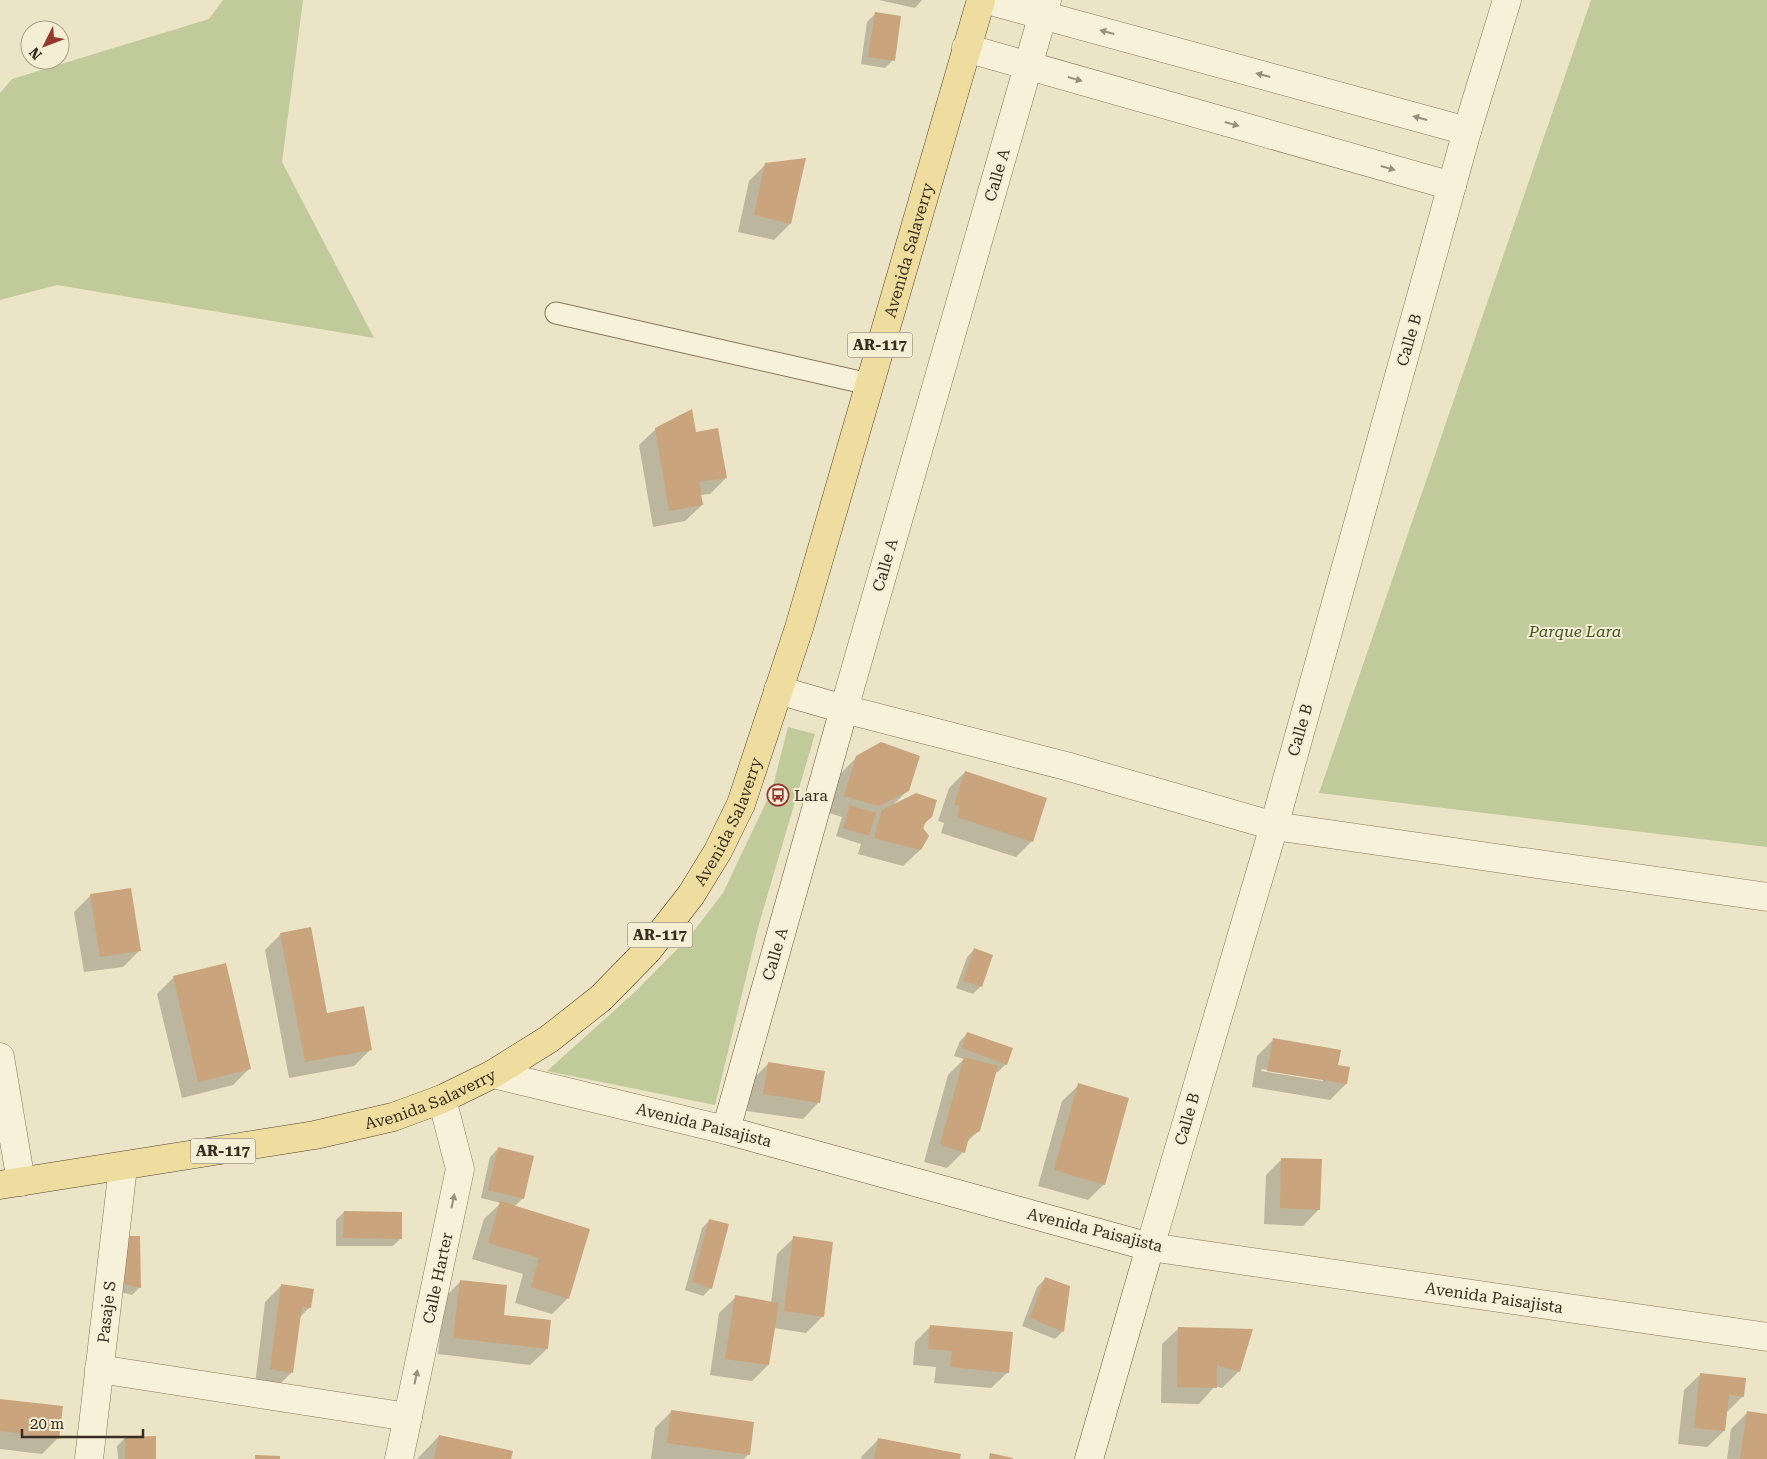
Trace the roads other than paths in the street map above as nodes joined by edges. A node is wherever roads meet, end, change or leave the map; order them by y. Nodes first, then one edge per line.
1 (981, 0) edge
2 (987, 0) edge
3 (1507, 0) edge
4 (1045, 8) edge
5 (966, 48) junction
6 (1028, 66) junction
7 (1467, 131) junction
8 (1452, 186) junction
9 (556, 314) dead end
10 (869, 384) junction
11 (778, 690) junction
12 (844, 709) junction
13 (1274, 826) junction
14 (1767, 897) edge
15 (0, 1058) edge
16 (493, 1074) junction
17 (442, 1099) junction
18 (726, 1130) junction
19 (123, 1167) junction
20 (10, 1184) edge
21 (1150, 1247) junction
22 (1767, 1338) edge
23 (99, 1369) junction
24 (408, 1417) junction
25 (89, 1459) edge
26 (399, 1459) edge
27 (1089, 1459) edge

1 - 5 main road, Avenida Salaverry / AR-117
2 - 4 street
3 - 7 street, Calle B
4 - 6 street, Calle A
7 -> 4 street
5 - 6 street
5 - 10 main road, Avenida Salaverry / AR-117
6 -> 8 street
6 - 12 street, Calle A
7 - 8 street, Calle B
8 - 13 street, Calle B
9 - 10 lane
10 - 11 main road, Avenida Salaverry / AR-117
11 - 12 street
11 - 16 main road, Avenida Salaverry / AR-117
12 - 13 street
12 - 18 street, Calle A
13 - 14 street
13 - 21 street, Calle B
15 - 20 street
16 - 17 main road, Avenida Salaverry / AR-117
16 - 18 street, Avenida Paisajista
17 - 19 main road, Avenida Salaverry / AR-117
24 -> 17 street, Calle Harter
18 - 21 street, Avenida Paisajista
19 - 20 main road, Avenida Salaverry / AR-117
19 - 23 street, Pasaje S
21 - 22 street, Avenida Paisajista
21 - 27 street, Calle B
23 - 24 street
23 - 25 street, Pasaje S
24 - 26 street, Calle Harter

